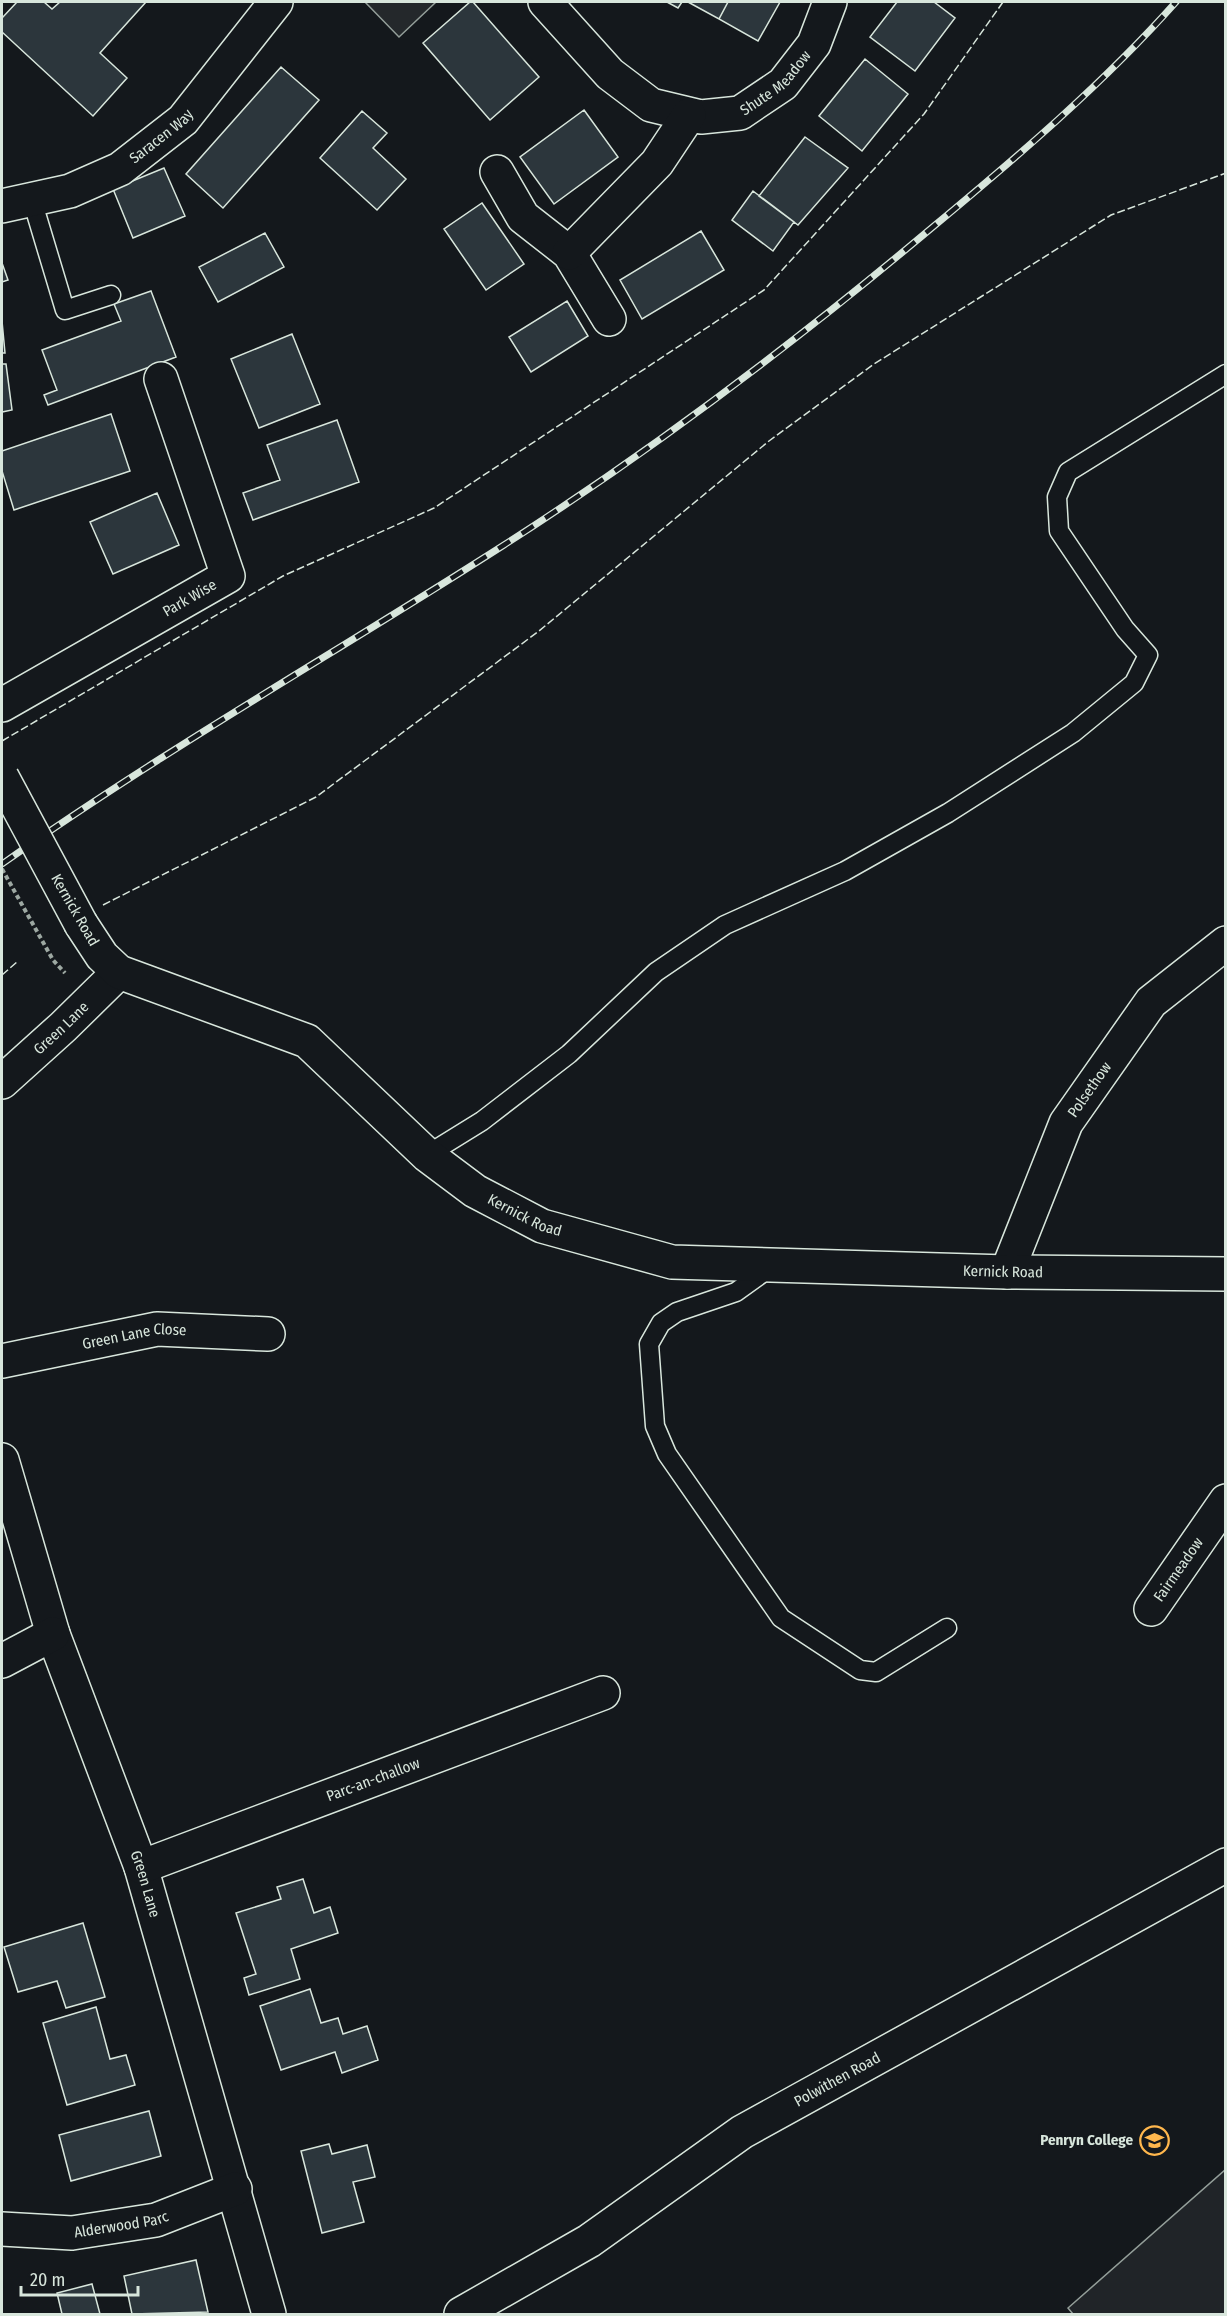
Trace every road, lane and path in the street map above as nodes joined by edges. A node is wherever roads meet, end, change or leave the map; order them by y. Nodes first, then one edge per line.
1 (276, 2) edge
2 (545, 2) edge
3 (830, 2) edge
4 (689, 115) junction
5 (497, 172) dead end
6 (17, 203) edge
7 (569, 253) junction
8 (111, 296) dead end
9 (609, 319) dead end
10 (1226, 374) edge
11 (161, 380) dead end
12 (2, 705) edge
13 (2, 777) edge
14 (2, 869) edge
15 (1226, 943) edge
16 (53, 960) dead end
17 (119, 972) junction
18 (2, 1082) edge
19 (427, 1155) junction
20 (772, 1266) junction
21 (1007, 1272) junction
22 (1226, 1274) edge
23 (268, 1334) dead end
24 (2, 1361) edge
25 (2, 1460) edge
26 (1226, 1502) edge
27 (1151, 1609) dead end
28 (947, 1628) dead end
29 (53, 1634) junction
30 (2, 1660) edge
31 (603, 1693) dead end
32 (1226, 1865) edge
33 (141, 1867) junction
34 (235, 2189) junction
35 (2, 2229) edge
36 (269, 2314) edge
37 (461, 2314) edge

1 - 6 street, Saracen Way
2 - 4 street, Shute Meadow
3 - 4 street, Shute Meadow
4 - 7 street
5 - 7 street
6 - 8 lane
7 - 9 street
10 - 19 lane
11 - 12 street, Park Wise
13 - 17 street, Kernick Road, bridge
14 - 16 path
15 - 21 street, Polsethow
17 - 18 street, Green Lane
17 - 19 street, Kernick Road
19 - 20 street, Kernick Road
20 - 21 street, Kernick Road
20 - 28 lane
21 - 22 street, Kernick Road
23 - 24 street, Green Lane Close
25 - 29 street, Green Lane
26 - 27 street, Fairmeadow
29 - 30 street
29 - 33 street, Green Lane
31 - 33 street, Parc-an-challow
32 - 37 street, Polwithen Road
33 - 34 street, Green Lane
34 - 35 street, Alderwood Parc
34 - 36 street, Green Lane

